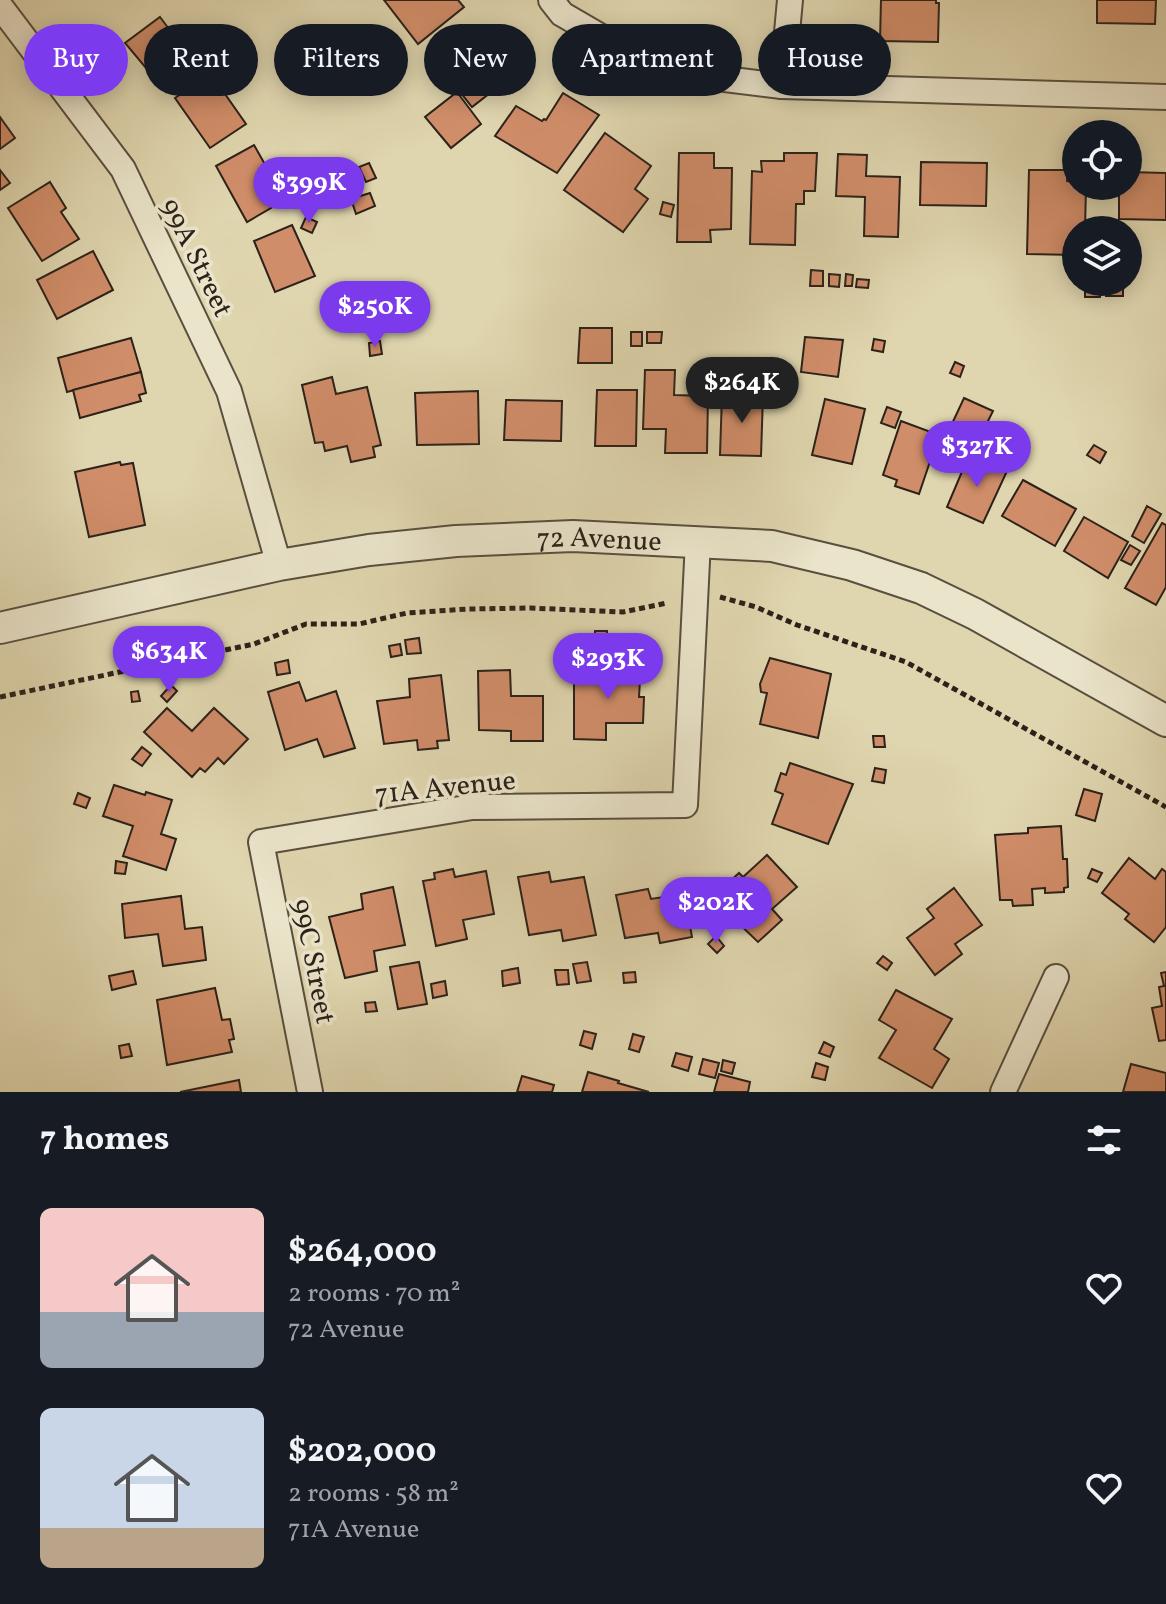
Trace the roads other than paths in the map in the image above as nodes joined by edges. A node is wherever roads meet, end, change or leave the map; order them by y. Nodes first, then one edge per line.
1 (790, 0) edge
2 (0, 6) edge
3 (556, 7) edge
4 (788, 24) edge
5 (758, 83) edge
6 (891, 89) edge
7 (1166, 97) edge
8 (698, 541) junction
9 (279, 565) junction
10 (0, 628) edge
11 (1166, 721) edge
12 (261, 842) joint
13 (1056, 977) dead end
14 (310, 1092) edge
15 (1003, 1092) edge

1 - 4 street
2 - 9 street, 99A Street
3 - 5 street
6 - 7 street
8 - 9 street, 72 Avenue
8 - 11 street, 72 Avenue
8 - 12 street, 71A Avenue
9 - 10 street, 72 Avenue
12 - 14 street, 99C Street
13 - 15 street

